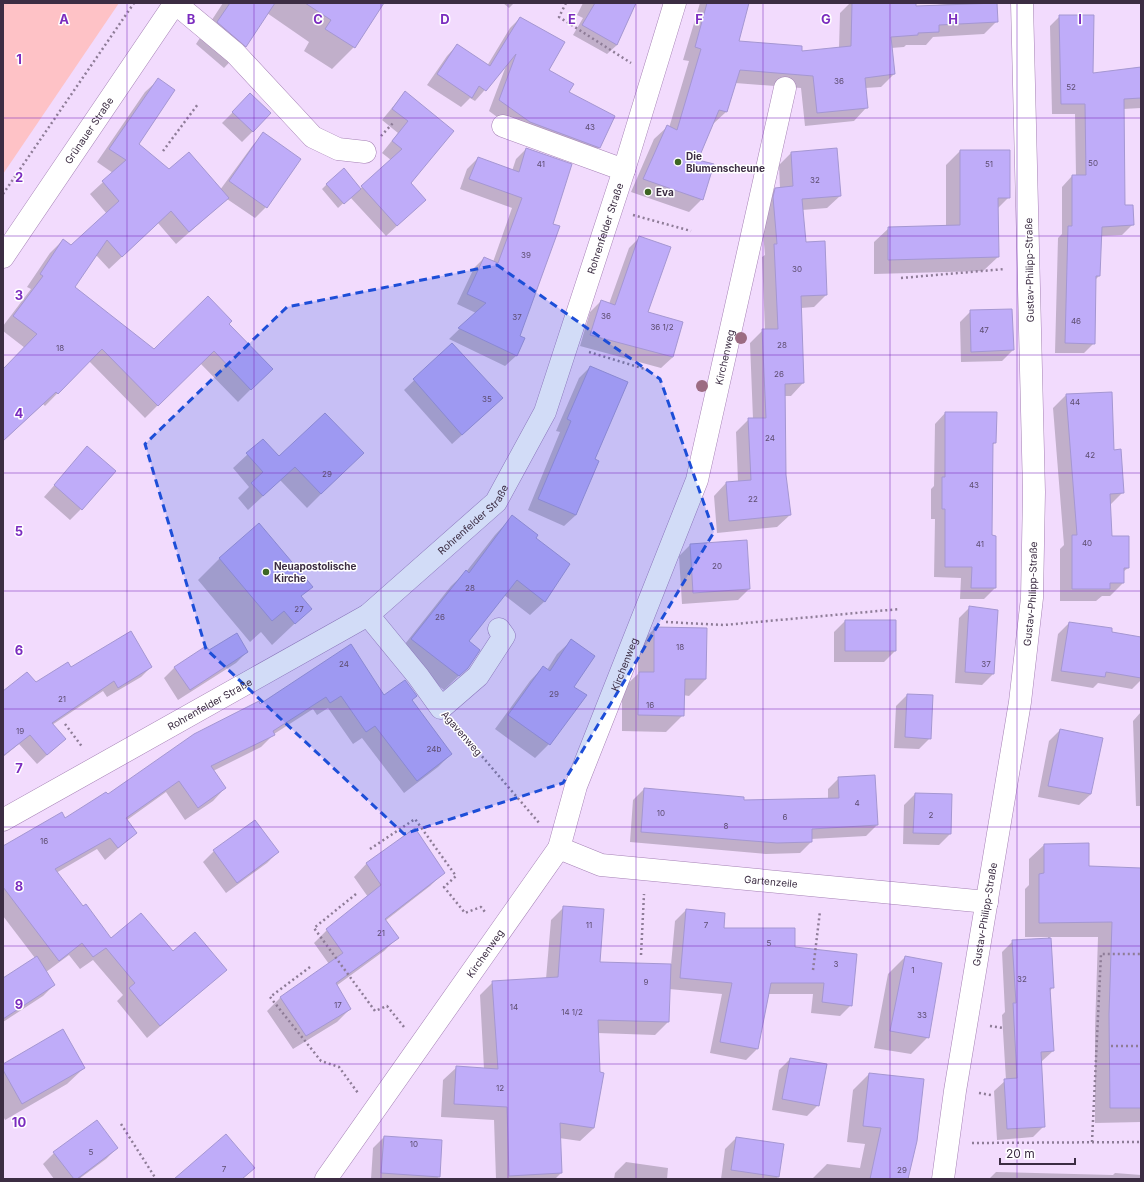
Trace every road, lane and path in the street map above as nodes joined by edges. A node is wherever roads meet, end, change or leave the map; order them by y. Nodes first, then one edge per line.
1 (134, 3) edge
2 (175, 3) edge
3 (566, 3) edge
4 (675, 3) edge
5 (1022, 3) edge
6 (652, 77) junction
7 (784, 88) dead end
8 (198, 104) dead end
9 (503, 126) dead end
10 (163, 151) dead end
11 (365, 152) dead end
12 (624, 170) junction
13 (3, 194) edge
14 (612, 208) junction
15 (690, 231) dead end
16 (3, 256) edge
17 (1029, 267) junction
18 (901, 278) dead end
19 (568, 346) junction
20 (648, 370) dead end
21 (900, 609) dead end
22 (368, 615) junction
23 (641, 620) junction
24 (499, 629) dead end
25 (440, 708) junction
26 (65, 724) dead end
27 (97, 767) junction
28 (3, 820) edge
29 (559, 848) junction
30 (370, 849) dead end
31 (646, 869) junction
32 (822, 886) junction
33 (356, 894) dead end
34 (986, 902) junction
35 (500, 931) junction
36 (1141, 954) edge
37 (641, 955) dead end
38 (310, 967) dead end
39 (813, 970) dead end
40 (419, 1046) junction
41 (1111, 1046) dead end
42 (1141, 1046) edge
43 (372, 1113) junction
44 (121, 1124) dead end
45 (1092, 1142) junction
46 (1141, 1142) edge
47 (947, 1143) junction
48 (156, 1179) edge
49 (326, 1179) edge
50 (943, 1179) edge

1 - 13 path
2 - 11 street
2 - 16 street, Grünauer Straße
3 - 6 path
4 - 6 street, Rohrenfelder Straße
5 - 17 street, Gustav-Philipp-Straße
6 - 12 street, Rohrenfelder Straße
7 - 23 street, Kirchenweg
8 - 10 path
9 - 12 street
12 - 14 street, Rohrenfelder Straße
14 - 15 path
14 - 19 street, Rohrenfelder Straße
17 - 18 path
17 - 34 street, Gustav-Philipp-Straße
19 - 20 path
19 - 22 street, Rohrenfelder Straße
21 - 23 path
22 - 25 street, Agavenweg
22 - 27 street, Rohrenfelder Straße
23 - 29 street, Kirchenweg
24 - 25 street
25 - 29 path, Agavenweg
26 - 27 path
27 - 28 street, Rohrenfelder Straße
29 - 31 street, Gartenzeile
29 - 35 street, Kirchenweg
30 - 35 path
31 - 32 street, Gartenzeile
31 - 37 path
32 - 34 street, Gartenzeile
32 - 39 path
33 - 40 path
34 - 47 street, Gustav-Philipp-Straße
35 - 40 street, Kirchenweg
36 - 45 path
38 - 43 path
40 - 43 street, Kirchenweg
41 - 42 path
43 - 49 street, Kirchenweg
44 - 48 path
45 - 46 path
45 - 47 path
47 - 50 street, Gustav-Philipp-Straße

